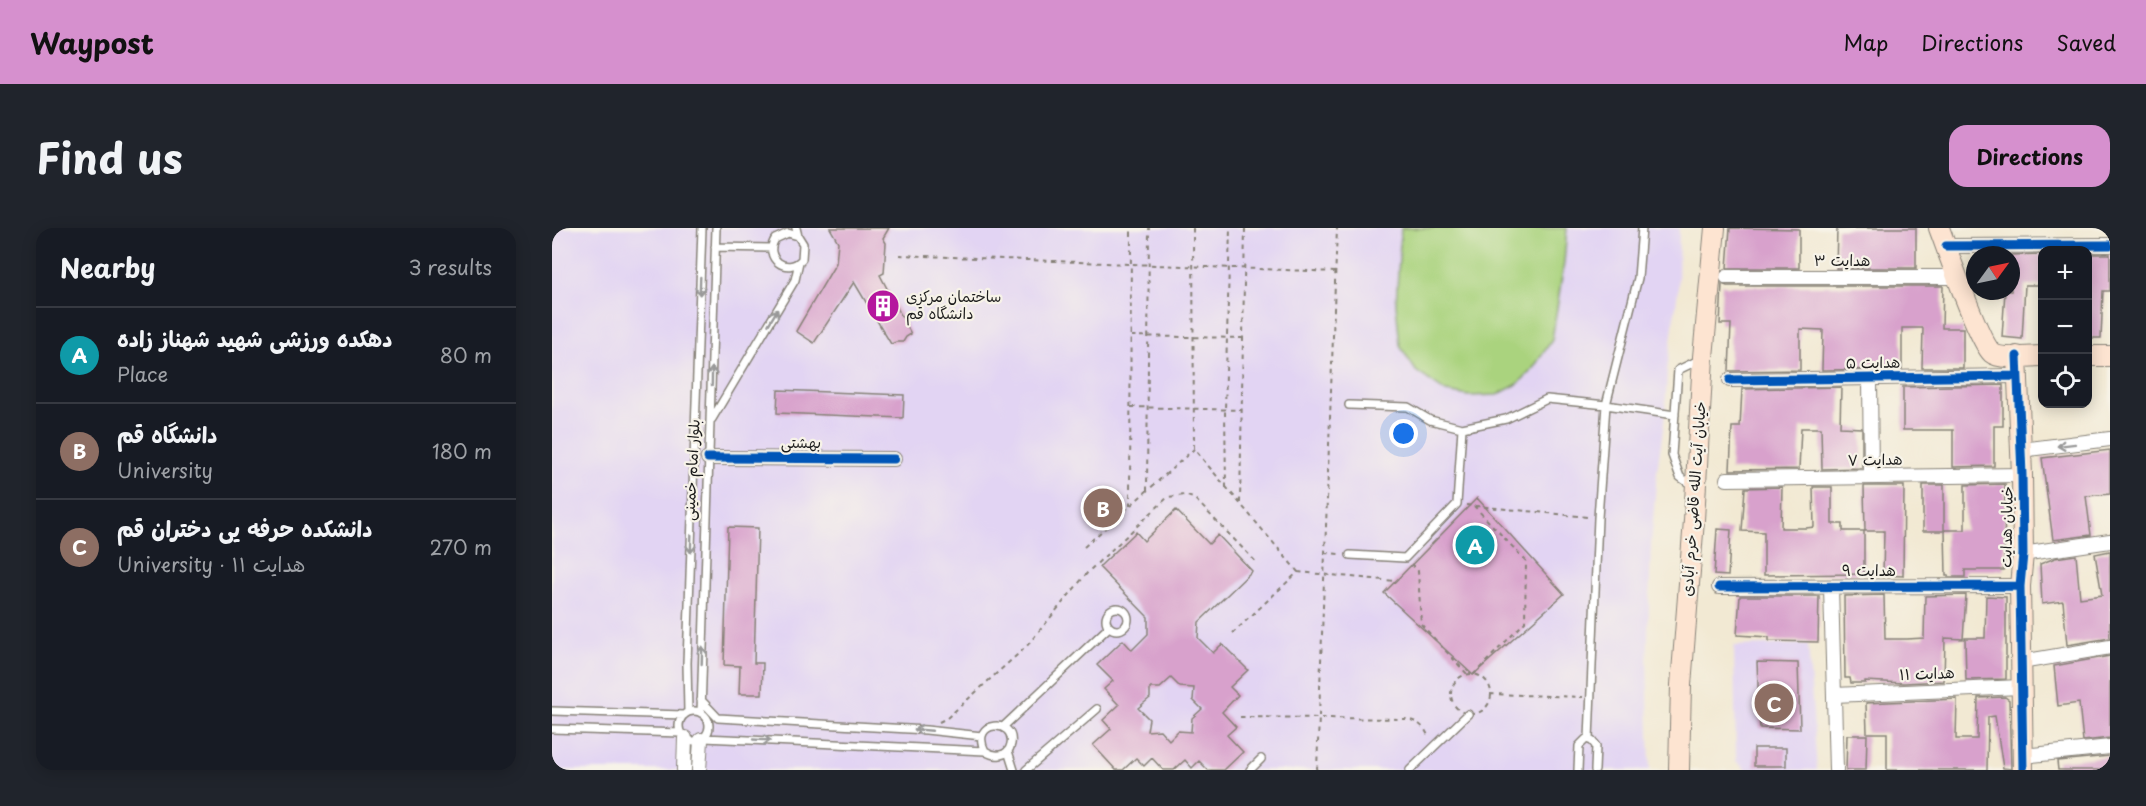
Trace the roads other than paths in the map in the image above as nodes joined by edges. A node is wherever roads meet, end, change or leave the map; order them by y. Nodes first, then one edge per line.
1 (702, 228) edge
2 (716, 228) edge
3 (1642, 228) edge
4 (1715, 228) edge
5 (797, 232) edge
6 (1942, 237) edge
7 (2110, 245) edge
8 (715, 247) junction
9 (771, 248) junction
10 (799, 262) junction
11 (1727, 277) dead end
12 (1958, 277) junction
13 (2092, 356) edge
14 (2110, 356) edge
15 (1703, 357) junction
16 (2038, 358) edge
17 (2017, 366) junction
18 (1870, 378) junction
19 (1730, 380) dead end
20 (1349, 405) dead end
21 (1606, 405) junction
22 (1675, 415) junction
23 (711, 421) junction
24 (1462, 428) junction
25 (2110, 439) edge
26 (2021, 450) junction
27 (708, 458) junction
28 (894, 459) dead end
29 (2022, 475) junction
30 (1871, 477) junction
31 (1727, 479) dead end
32 (1695, 488) junction
33 (2110, 541) edge
34 (2023, 554) junction
35 (1350, 555) road end
36 (1831, 586) junction
37 (2020, 586) junction
38 (1719, 587) dead end
39 (1109, 627) dead end
40 (2110, 647) edge
41 (2021, 662) junction
42 (2021, 687) junction
43 (1834, 695) junction
44 (701, 700) junction
45 (1097, 709) dead end
46 (552, 711) edge
47 (686, 714) junction
48 (1468, 714) road end
49 (703, 715) junction
50 (718, 718) junction
51 (1003, 727) junction
52 (552, 729) edge
53 (683, 736) junction
54 (982, 736) junction
55 (702, 739) junction
56 (1589, 739) junction
57 (2110, 747) edge
58 (985, 751) junction
59 (1008, 751) junction
60 (1261, 759) dead end
61 (2023, 763) edge
62 (684, 770) edge
63 (699, 770) edge
64 (1014, 770) edge
65 (1026, 770) edge
66 (1250, 770) edge
67 (1410, 770) edge
68 (1578, 770) edge
69 (1595, 770) edge
70 (1679, 770) edge
71 (1836, 770) edge

1 -> 47 lane, بلوار امام خمینی
2 - 8 lane, بلوار امام خمینی
3 - 21 lane
4 - 15 street, خیابان آیت الله قاضی خرم آبادی
5 - 9 lane
5 - 10 lane
6 - 7 street
6 - 12 street
8 - 9 lane
23 -> 8 lane, بلوار امام خمینی
9 - 10 lane
23 -> 10 lane
11 - 12 street, هدایت ۳
12 - 17 street
13 - 14 street
15 - 22 lane
15 - 32 street, خیابان آیت الله قاضی خرم آبادی
16 - 17 street
17 - 18 street, هدایت ۵
17 - 26 street, خیابان هدایت
18 - 19 street, هدایت ۵
18 - 30 street
20 - 24 lane
21 - 22 lane
21 - 24 lane
21 - 56 lane
22 - 32 lane
23 - 27 lane, بلوار امام خمینی
24 - 35 lane
25 -> 26 street
26 - 29 street, خیابان هدایت
27 - 28 street, بهشتی
44 -> 27 lane, بلوار امام خمینی
29 - 30 street, هدایت ۷
29 - 34 street, خیابان هدایت
30 - 31 street, هدایت ۷
32 - 70 street, خیابان آیت الله قاضی خرم آبادی
33 - 34 street
34 - 37 street, خیابان هدایت
36 - 37 street, هدایت ۹
36 - 38 street, هدایت ۹
36 - 43 street
37 - 41 street, خیابان هدایت
39 - 51 lane
40 - 41 street
41 - 42 street, خیابان هدایت
42 - 43 street, هدایت ۱۱
42 - 61 street, خیابان هدایت
43 - 71 street
44 - 49 lane, بلوار امام خمینی
44 - 50 lane
45 - 65 lane
46 - 47 lane
47 - 49 lane
47 - 53 lane
48 - 67 lane
49 - 50 lane
49 - 55 lane
54 -> 50 lane
51 - 54 lane
51 - 59 lane
52 - 53 lane
53 - 55 lane
53 - 62 street
54 - 58 lane
55 -> 58 lane
55 - 63 street
56 - 68 lane
56 - 69 lane
57 - 61 street
58 - 59 lane
59 - 64 lane
60 - 66 lane

